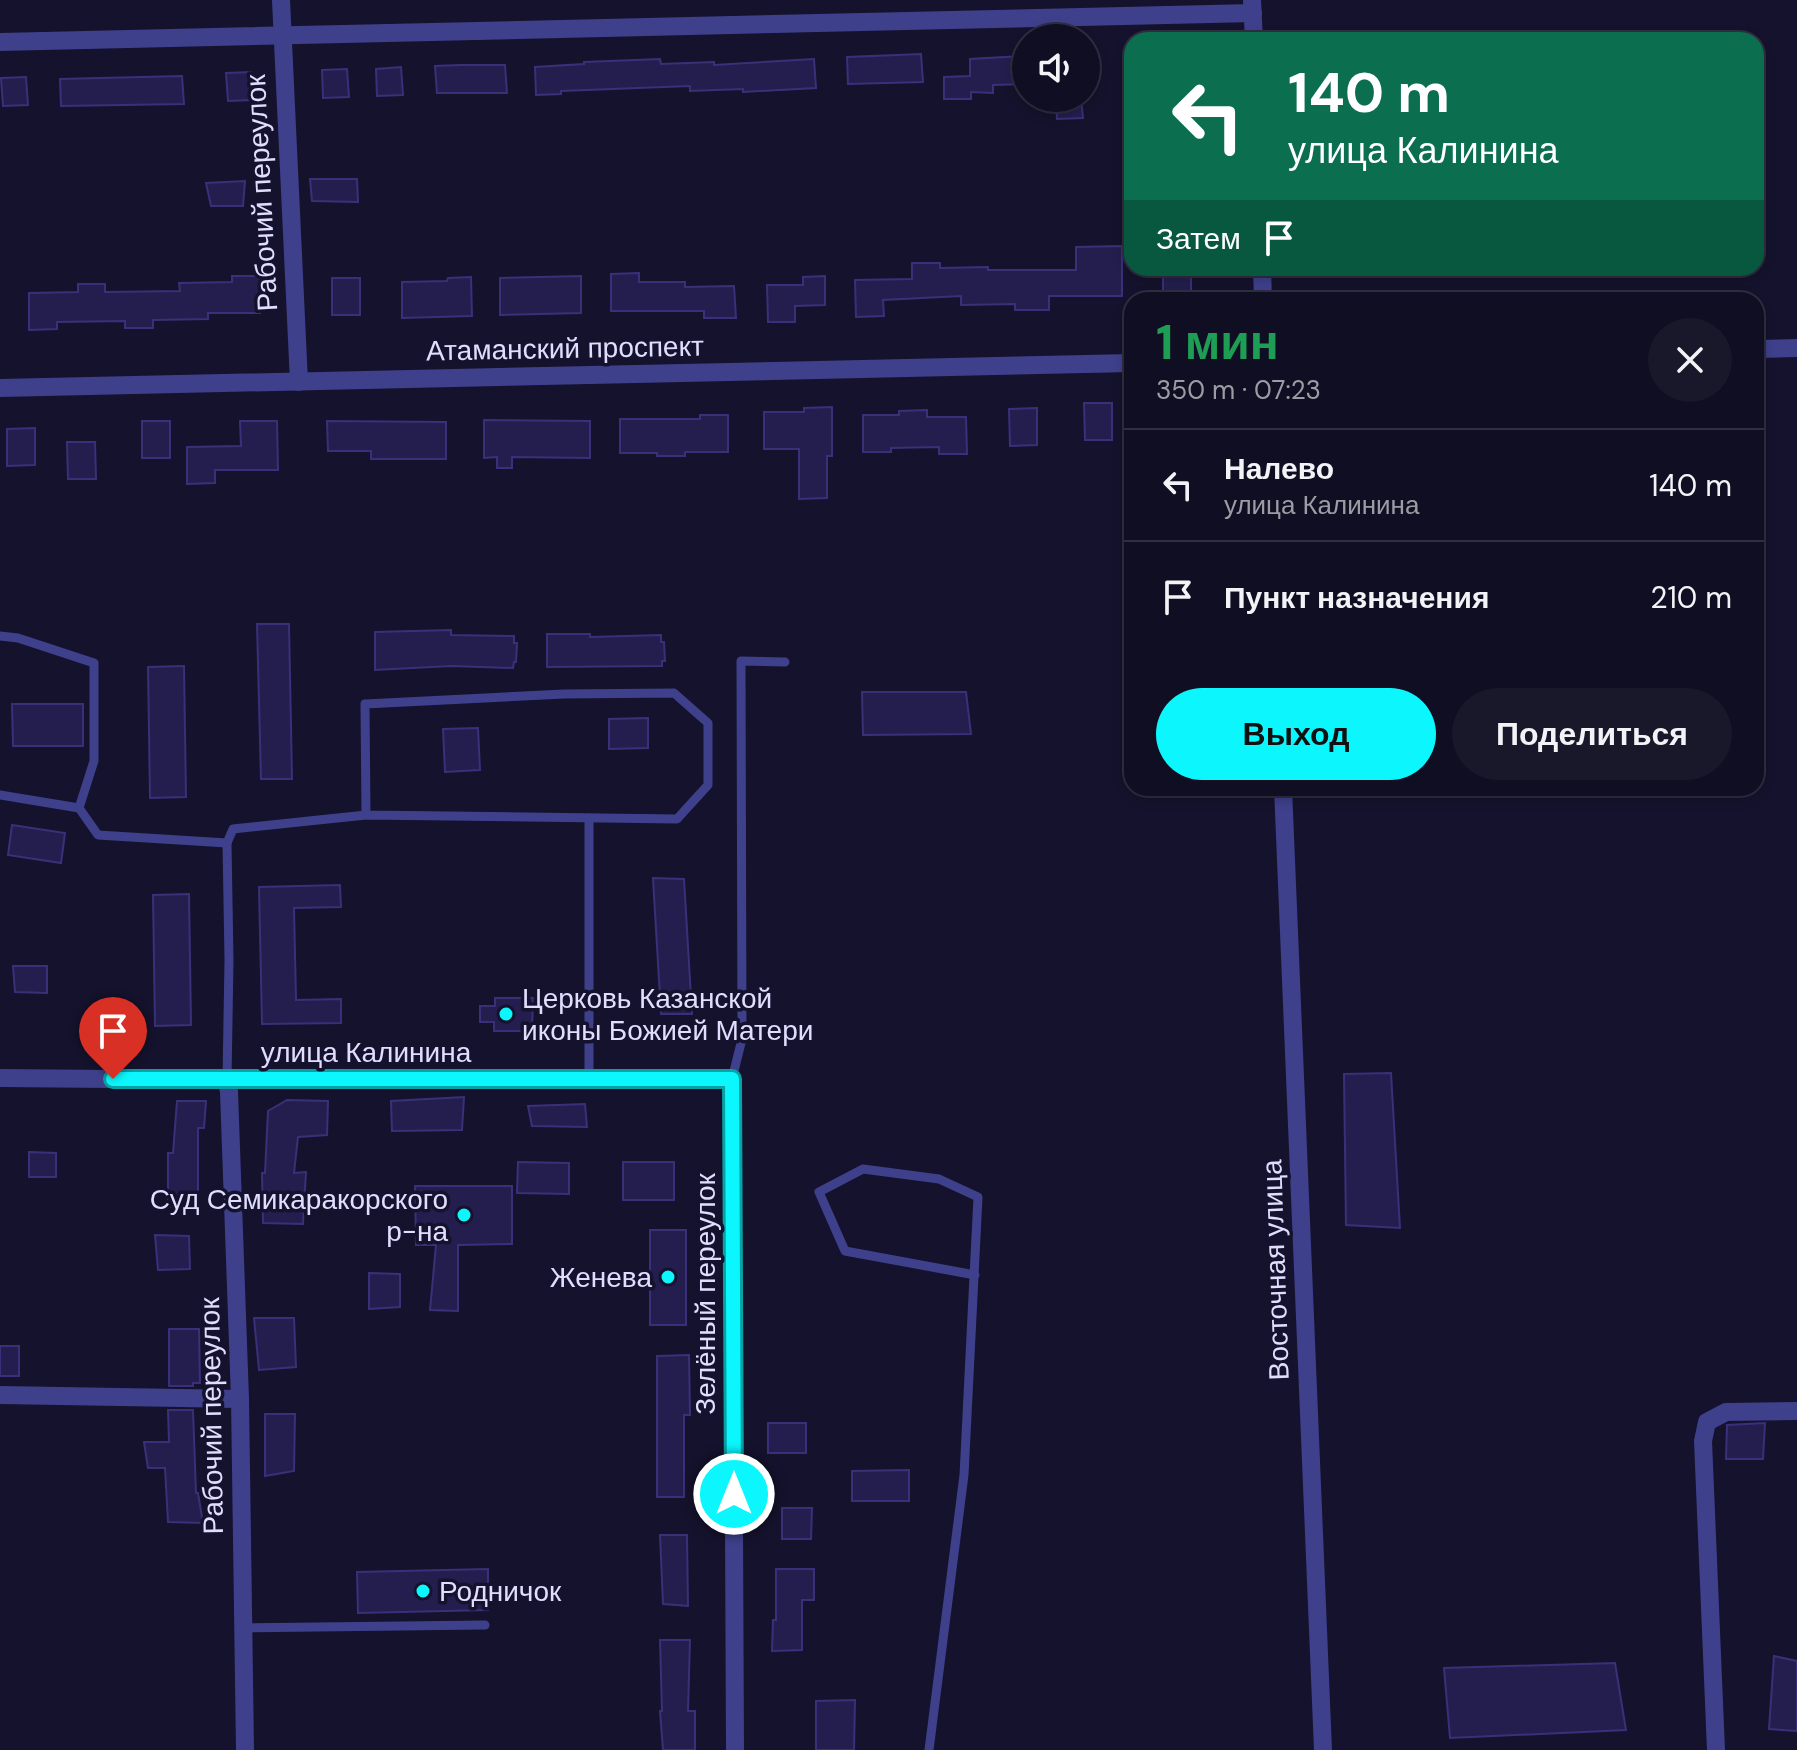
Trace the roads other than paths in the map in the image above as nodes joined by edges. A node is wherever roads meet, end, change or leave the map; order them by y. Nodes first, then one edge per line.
1 (281, 0) edge
2 (1253, 7) edge
3 (1254, 32) edge
4 (281, 37) junction
5 (0, 42) edge
6 (1797, 348) edge
7 (1764, 349) edge
8 (1124, 363) edge
9 (299, 382) junction
10 (0, 388) edge
11 (0, 636) edge
12 (785, 662) dead end
13 (0, 795) edge
14 (1283, 796) edge
15 (79, 808) junction
16 (366, 815) junction
17 (589, 818) junction
18 (227, 843) junction
19 (0, 1078) edge
20 (589, 1079) junction
21 (732, 1079) junction
22 (227, 1080) junction
23 (975, 1275) junction
24 (0, 1395) edge
25 (240, 1399) junction
26 (1797, 1411) edge
27 (485, 1625) dead end
28 (243, 1628) junction
29 (245, 1750) edge
30 (735, 1750) edge
31 (929, 1750) edge
32 (1323, 1750) edge
33 (1716, 1750) edge

1 - 4 street, Рабочий переулок
2 - 3 street
2 - 4 street
4 - 5 street
4 - 9 street, Рабочий переулок
6 - 7 street
8 - 9 street, Атаманский проспект
9 - 10 street, Атаманский проспект
11 - 15 lane
12 - 21 lane
13 - 15 lane
14 - 32 street, Восточная улица
15 - 18 lane
16 - 17 lane
16 - 17 lane
16 - 18 lane
17 - 20 lane
18 - 22 lane
19 - 22 street, улица Калинина
20 - 21 street, улица Калинина
20 - 22 street, улица Калинина
21 - 30 street, Зелёный переулок
22 - 25 street, Рабочий переулок
23 - 23 lane
23 - 31 lane
24 - 25 street
25 - 28 street, Рабочий переулок
26 - 33 street
27 - 28 lane
28 - 29 street, Рабочий переулок

